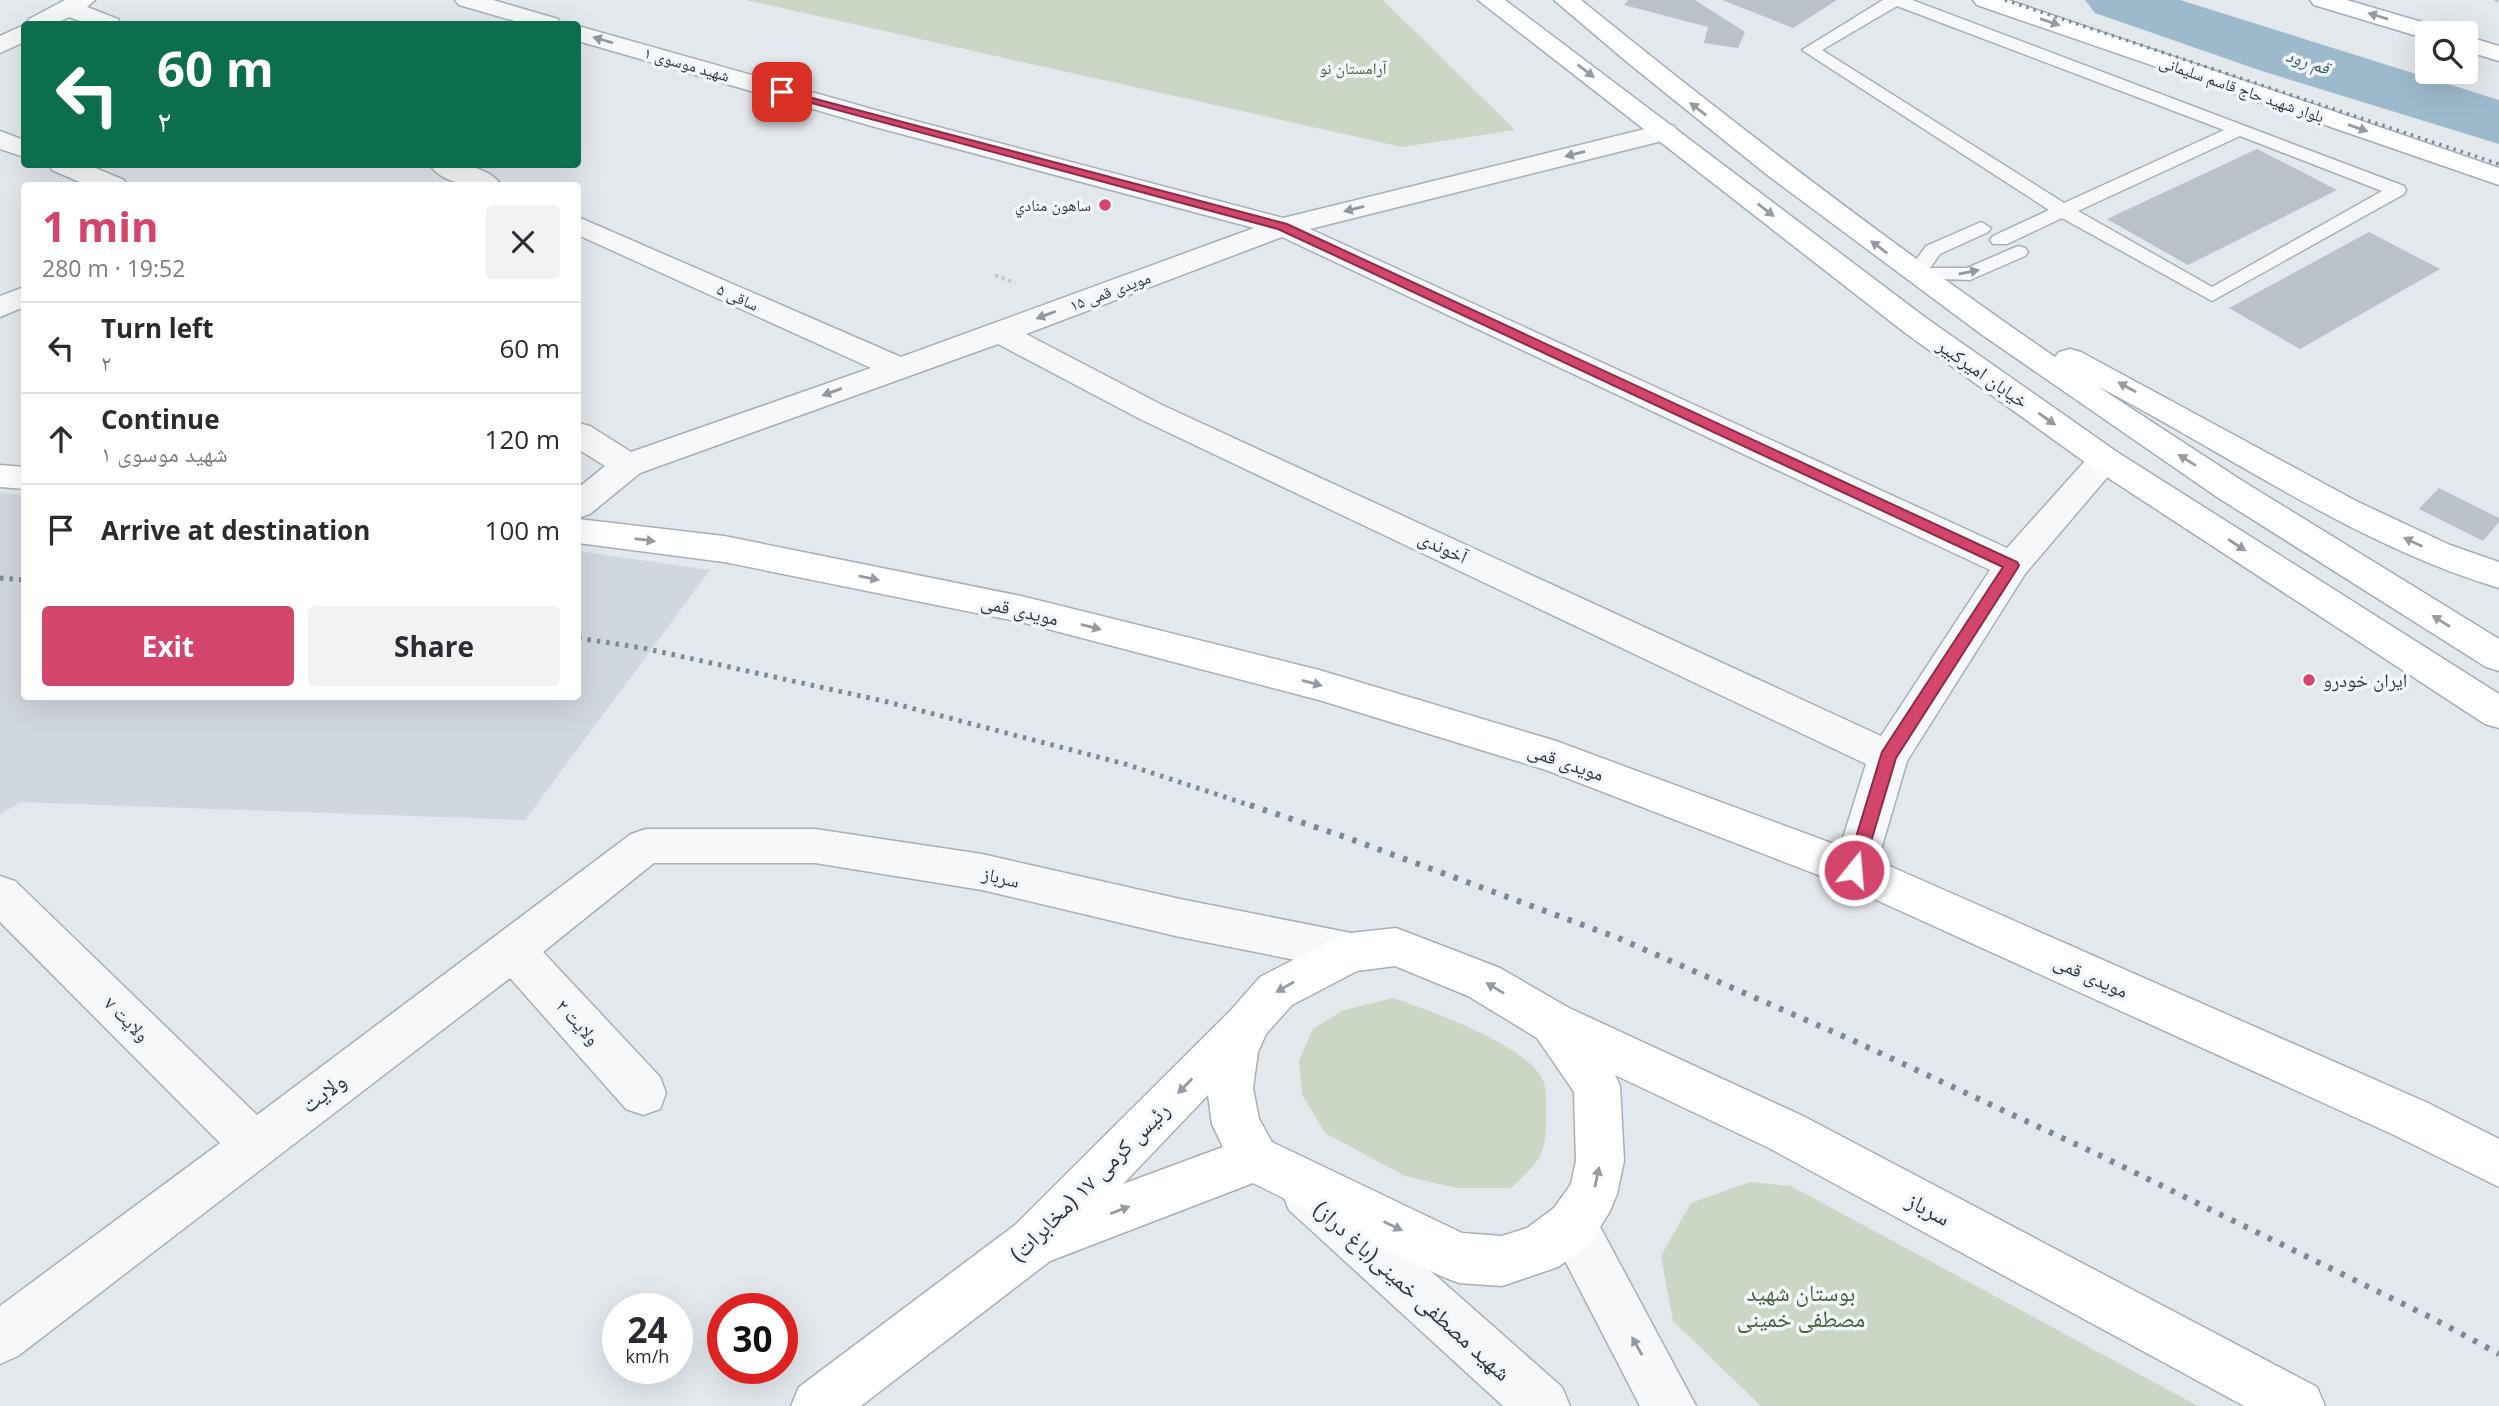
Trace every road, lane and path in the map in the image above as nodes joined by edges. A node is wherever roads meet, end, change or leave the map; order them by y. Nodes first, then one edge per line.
1 (467, 0) edge
2 (1490, 0) edge
3 (1503, 0) edge
4 (1566, 0) edge
5 (1896, 0) edge
6 (1986, 0) edge
7 (2322, 0) edge
8 (75, 4) edge
9 (44, 21) edge
10 (104, 21) edge
11 (539, 21) edge
12 (2415, 28) edge
13 (1532, 30) junction
14 (21, 34) edge
15 (581, 34) edge
16 (0, 46) edge
17 (2478, 47) edge
18 (2499, 54) edge
19 (2239, 130) junction
20 (1665, 132) junction
21 (71, 168) edge
22 (451, 168) edge
23 (2499, 177) edge
24 (105, 182) edge
25 (480, 182) edge
26 (2065, 212) junction
27 (581, 226) edge
28 (1283, 227) junction
29 (1981, 228) dead end
30 (2000, 240) dead end
31 (2018, 252) dead end
32 (1916, 274) junction
33 (21, 298) edge
34 (1961, 306) junction
35 (0, 308) edge
36 (1000, 333) junction
37 (898, 368) junction
38 (581, 436) edge
39 (2105, 460) junction
40 (628, 465) junction
41 (0, 475) edge
42 (21, 478) edge
43 (581, 504) edge
44 (581, 531) edge
45 (2012, 565) junction
46 (2499, 575) edge
47 (2499, 657) edge
48 (2499, 713) edge
49 (1888, 757) junction
50 (646, 846) joint
51 (1854, 870) junction
52 (0, 894) edge
53 (513, 950) junction
54 (1351, 952) junction
55 (1249, 1020) junction
56 (1553, 1023) junction
57 (643, 1093) dead end
58 (254, 1144) junction
59 (2499, 1164) edge
60 (1269, 1166) junction
61 (1572, 1226) junction
62 (1033, 1243) junction
63 (0, 1338) edge
64 (818, 1406) edge
65 (1543, 1406) edge
66 (1669, 1406) edge
67 (2298, 1406) edge

1 - 11 street
2 - 13 main road, خیابان امیرکبیر
3 - 13 main road
32 -> 4 main road
5 - 19 lane
5 - 26 lane
6 -> 23 main road, بلوار شهید حاج قاسم سلیمانی
12 -> 7 main road
8 - 9 street
8 - 10 street
13 -> 20 main road, خیابان امیرکبیر
14 - 16 street
28 -> 15 street, شهید موسوی ۱
17 - 18 main road
19 - 26 lane
19 - 26 lane
20 -> 28 street, مویدی قمی ۱۵
20 -> 39 main road, خیابان امیرکبیر
21 - 24 street
22 - 25 street
26 - 30 lane
27 - 37 street, ساقی ۵
28 -> 36 street, مویدی قمی ۱۵
28 - 45 street, شهید موسوی ۱
29 - 32 lane
32 -> 31 lane
32 - 34 main road
33 - 35 street
46 -> 34 main road
47 -> 34 main road
36 - 37 street, مویدی قمی ۱۵
36 - 49 street, آخوندی
37 -> 40 street, مویدی قمی ۱۵
38 - 40 street
39 - 45 street
39 -> 48 main road, خیابان امیرکبیر
40 - 43 street, مویدی قمی ۱۵
41 - 42 main road
44 -> 51 main road, مویدی قمی
45 - 49 street
49 - 51 street
50 - 53 street, ولایت
50 - 54 street, سرباز
51 - 59 main road, مویدی قمی
52 - 58 street, ولایت ۷
53 - 57 street, ولایت ۲
53 - 58 street, ولایت
54 -> 55 main road, رئیس کرمی ۱۷ (مخابرات)
56 -> 54 main road, سرباز
55 - 60 main road
55 -> 62 main road, رئیس کرمی ۱۷ (مخابرات)
61 -> 56 main road
56 - 67 main road, سرباز
58 - 63 street, ولایت
60 -> 61 main road
62 -> 60 main road
60 - 65 street, شهید مصطفی خمینی(باغ دراز)
66 -> 61 street
62 - 64 main road, رئیس کرمی ۱۷ (مخابرات)

